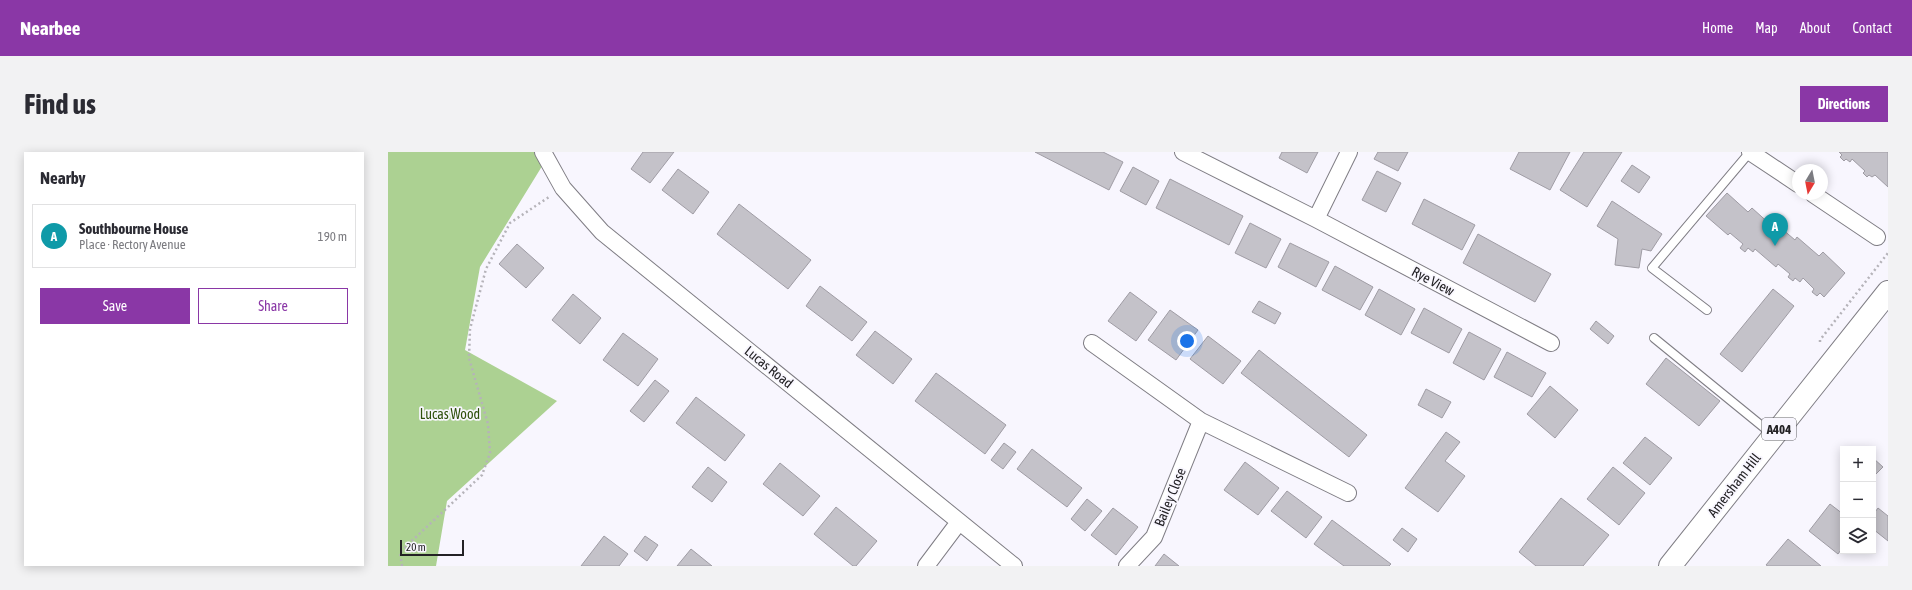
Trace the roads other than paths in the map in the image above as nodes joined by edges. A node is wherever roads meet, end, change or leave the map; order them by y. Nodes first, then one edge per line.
1 (543, 152) edge
2 (1183, 152) edge
3 (1349, 152) edge
4 (1750, 152) edge
5 (1792, 180) edge
6 (1822, 200) edge
7 (1316, 219) junction
8 (1877, 237) dead end
9 (1888, 292) edge
10 (1707, 310) dead end
11 (1654, 338) dead end
12 (1092, 342) dead end
13 (1551, 343) dead end
14 (1201, 421) junction
15 (1773, 436) junction
16 (1348, 493) dead end
17 (959, 522) junction
18 (926, 566) edge
19 (1014, 566) edge
20 (1127, 566) edge
21 (1670, 566) edge

1 - 17 street, Lucas Road
2 - 7 street, Rye View
3 - 7 street
4 - 5 street
4 - 10 lane
6 - 8 street
7 - 13 street, Rye View
9 - 15 main road, Amersham Hill / A404
11 - 15 lane
12 - 14 street
14 - 16 street
14 - 20 street, Bailey Close
15 - 21 main road, Amersham Hill / A404
17 - 18 street
17 - 19 street, Lucas Road

